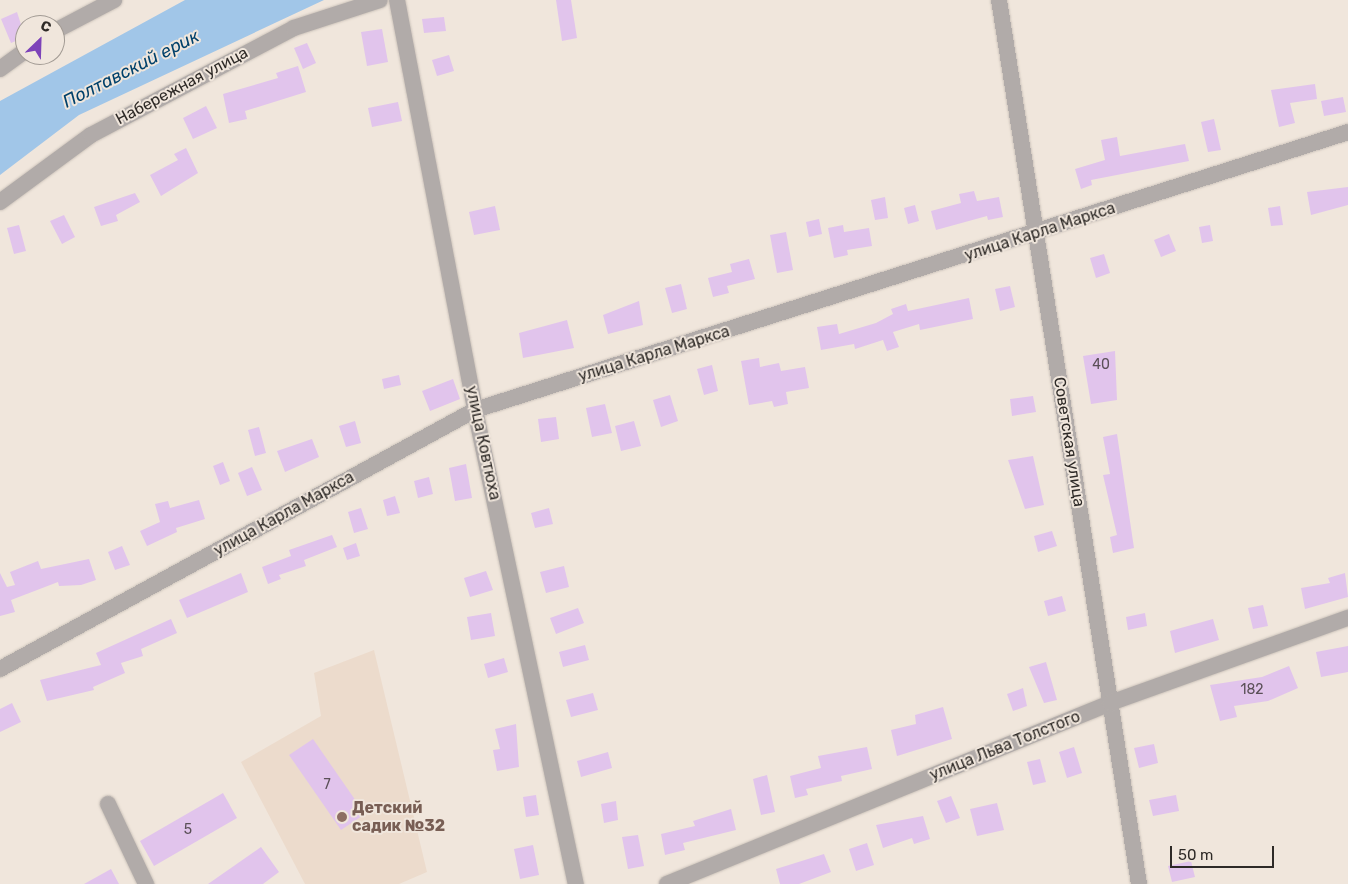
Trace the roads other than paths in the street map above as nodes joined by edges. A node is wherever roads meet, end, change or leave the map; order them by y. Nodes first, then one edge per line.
1 (114, 0) edge
2 (380, 0) edge
3 (397, 0) edge
4 (998, 0) edge
5 (65, 26) edge
6 (15, 58) edge
7 (0, 69) edge
8 (1348, 132) edge
9 (0, 202) edge
10 (1036, 234) junction
11 (475, 410) junction
12 (1348, 618) edge
13 (0, 669) edge
14 (1110, 703) junction
15 (108, 804) dead end
16 (146, 884) edge
17 (576, 884) edge
18 (667, 884) edge
19 (1139, 884) edge

1 - 5 street
2 - 9 street, Набережная улица
3 - 11 street, улица Ковтюха
4 - 10 street, Советская улица
6 - 7 street
8 - 10 street, улица Карла Маркса
10 - 11 street, улица Карла Маркса
10 - 14 street, Советская улица
11 - 13 street, улица Карла Маркса
11 - 17 street, улица Ковтюха
12 - 14 street, улица Льва Толстого
14 - 18 street, улица Льва Толстого
14 - 19 street, Советская улица
15 - 16 street

